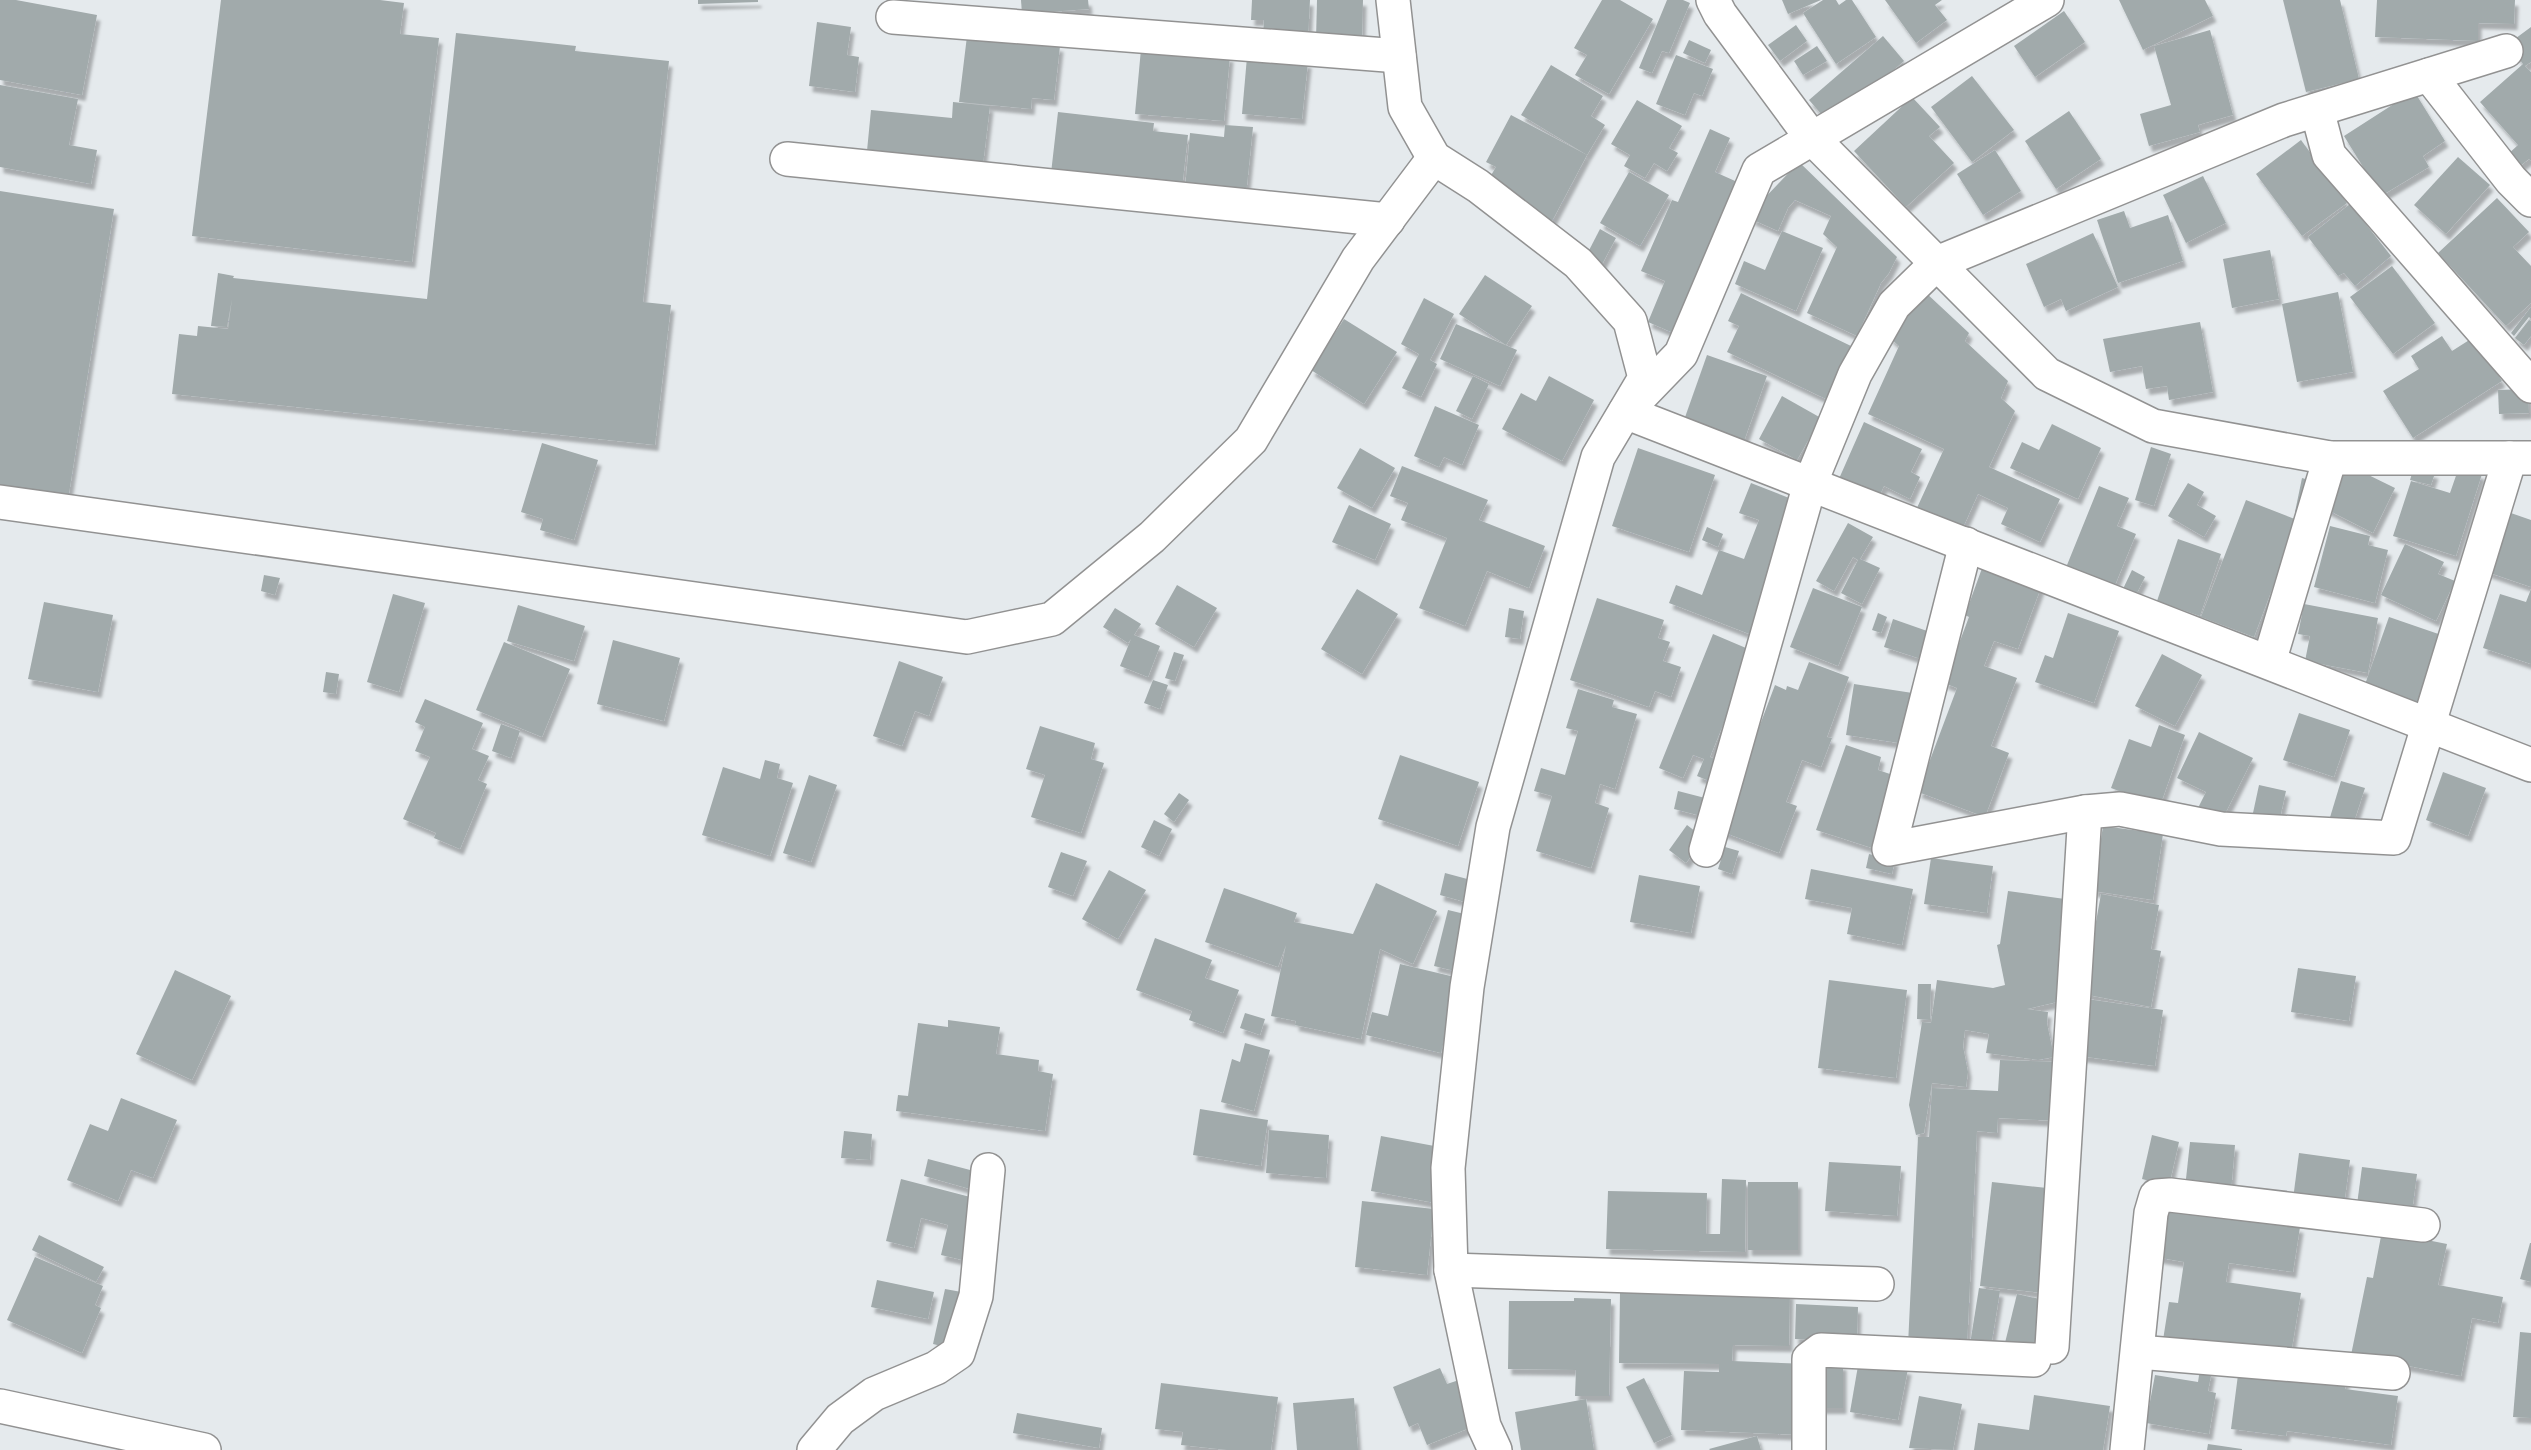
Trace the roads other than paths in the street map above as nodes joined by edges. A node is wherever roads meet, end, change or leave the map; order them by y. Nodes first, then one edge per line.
1 (1393, 0) edge
2 (1713, 0) edge
3 (2047, 0) edge
4 (893, 17) dead end
5 (2506, 51) dead end
6 (1399, 56) junction
7 (2429, 75) junction
8 (2317, 110) junction
9 (1812, 137) junction
10 (1434, 158) junction
11 (787, 159) dead end
12 (2531, 200) edge
13 (1388, 220) junction
14 (1937, 263) junction
15 (2531, 386) edge
16 (1625, 412) junction
17 (2330, 458) junction
18 (2521, 458) edge
19 (1810, 484) junction
20 (0, 502) edge
21 (1966, 544) junction
22 (2269, 662) junction
23 (2430, 725) junction
24 (2531, 765) edge
25 (2085, 812) junction
26 (1706, 850) dead end
27 (988, 1170) dead end
28 (2423, 1225) dead end
29 (1451, 1270) junction
30 (1877, 1284) dead end
31 (2138, 1352) junction
32 (2393, 1373) dead end
33 (0, 1406) edge
34 (204, 1450) edge
35 (814, 1450) edge
36 (1495, 1450) edge
37 (1809, 1450) edge
38 (2127, 1450) edge

1 - 6 street
2 - 9 street
3 - 9 street
4 - 6 street
5 - 7 street
6 - 10 street
7 - 8 street
7 - 12 street
8 - 14 street
8 - 15 street
9 - 14 street
9 - 16 street
10 - 13 street
10 - 16 street
11 - 13 street
13 - 20 street
14 - 17 street
14 - 19 street
16 - 19 street
16 - 29 street
17 - 18 street
17 - 22 street
18 - 23 street
19 - 21 street
19 - 26 street
21 - 22 street
21 - 25 street
22 - 23 street
23 - 24 street
23 - 25 street
25 - 37 street
27 - 35 street
28 - 31 street
29 - 30 street
29 - 36 street
31 - 32 street
31 - 38 street
33 - 34 street

